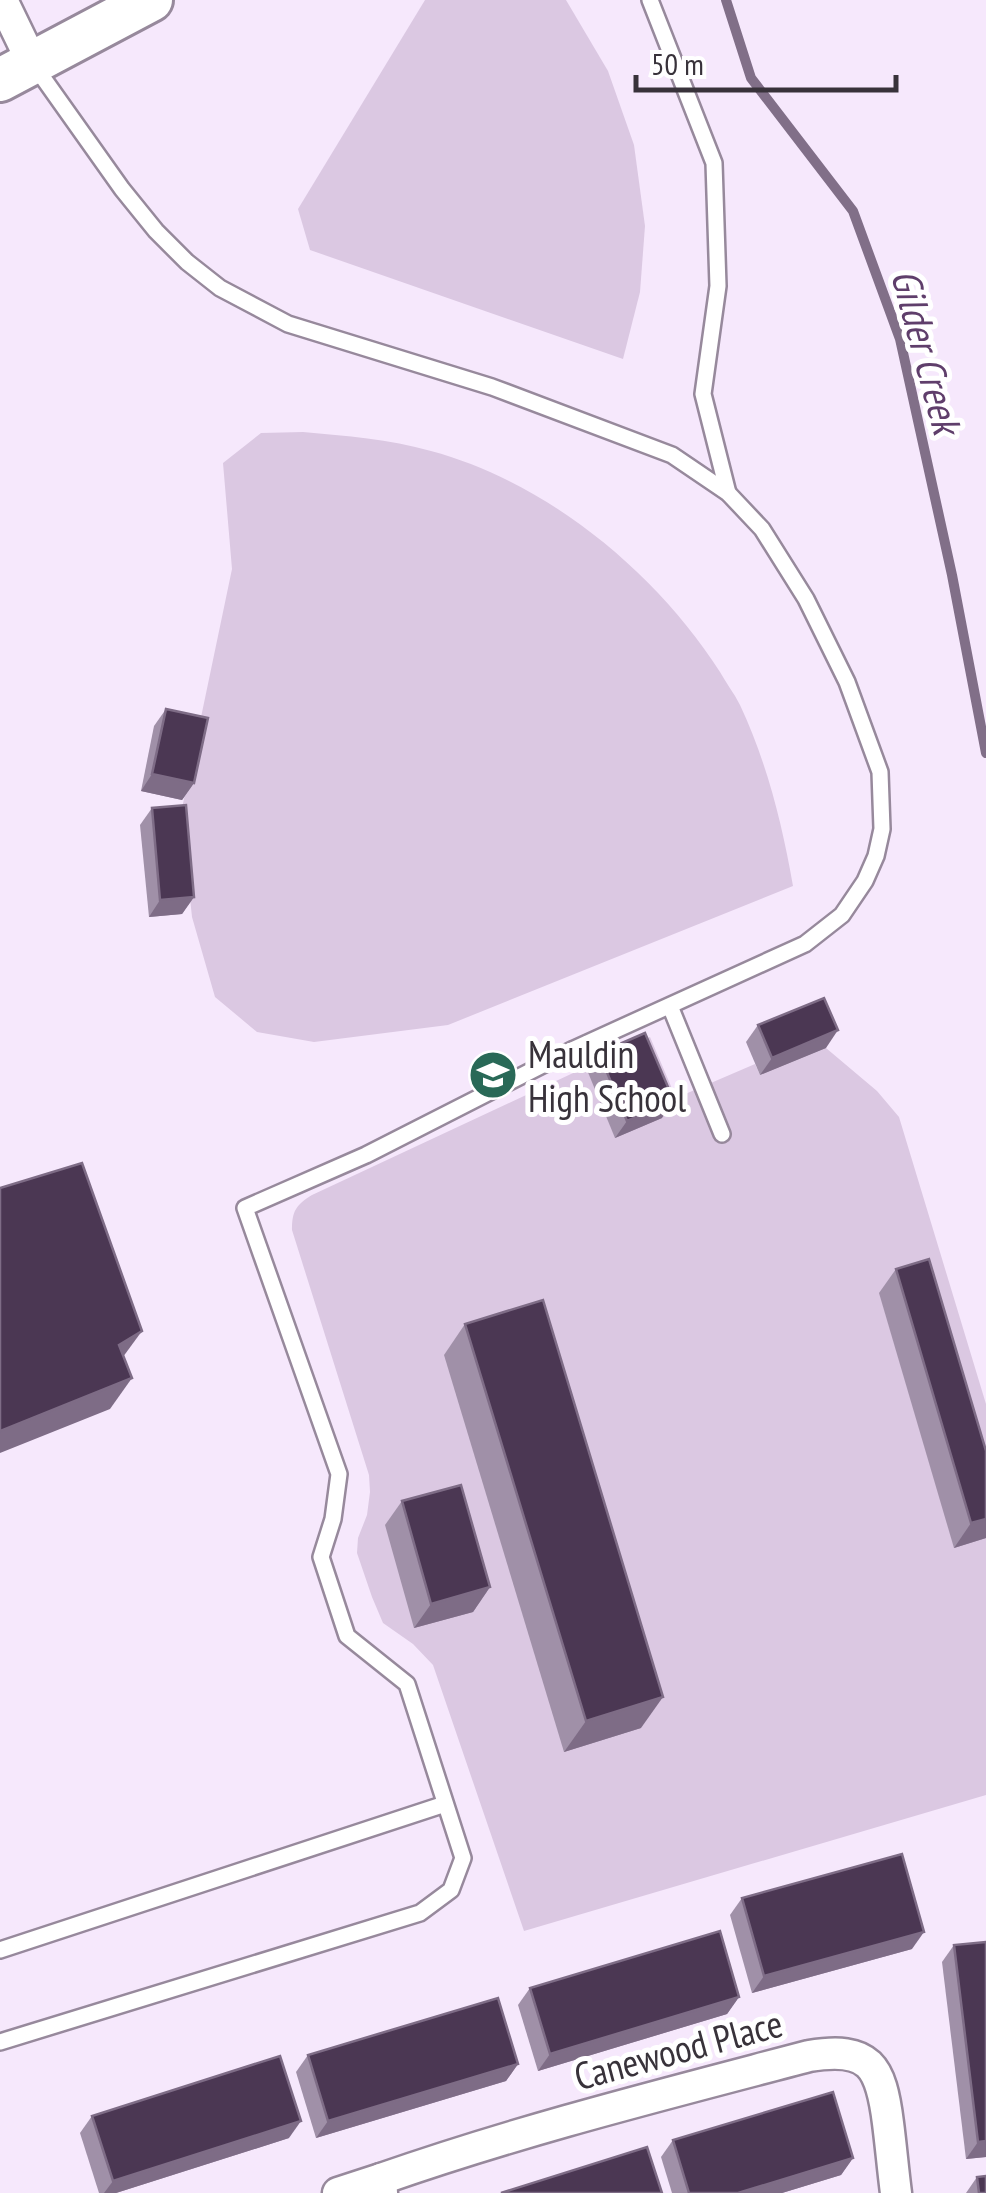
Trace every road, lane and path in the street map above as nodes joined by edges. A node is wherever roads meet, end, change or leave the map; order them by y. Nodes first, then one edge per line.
1 (2, 0) edge
2 (151, 0) edge
3 (650, 0) edge
4 (16, 71) edge
5 (728, 493) junction
6 (670, 1006) junction
7 (722, 1134) dead end
8 (445, 1804) junction
9 (0, 1950) edge
10 (0, 2042) edge
11 (381, 2186) edge
12 (338, 2193) edge
13 (896, 2193) edge

1 - 4 street
2 - 4 street
3 - 5 lane
4 - 5 lane
5 - 6 lane
6 - 7 lane
6 - 8 lane
8 - 9 lane
8 - 10 lane
11 - 12 street, Canewood Place
11 - 13 street, Canewood Place

